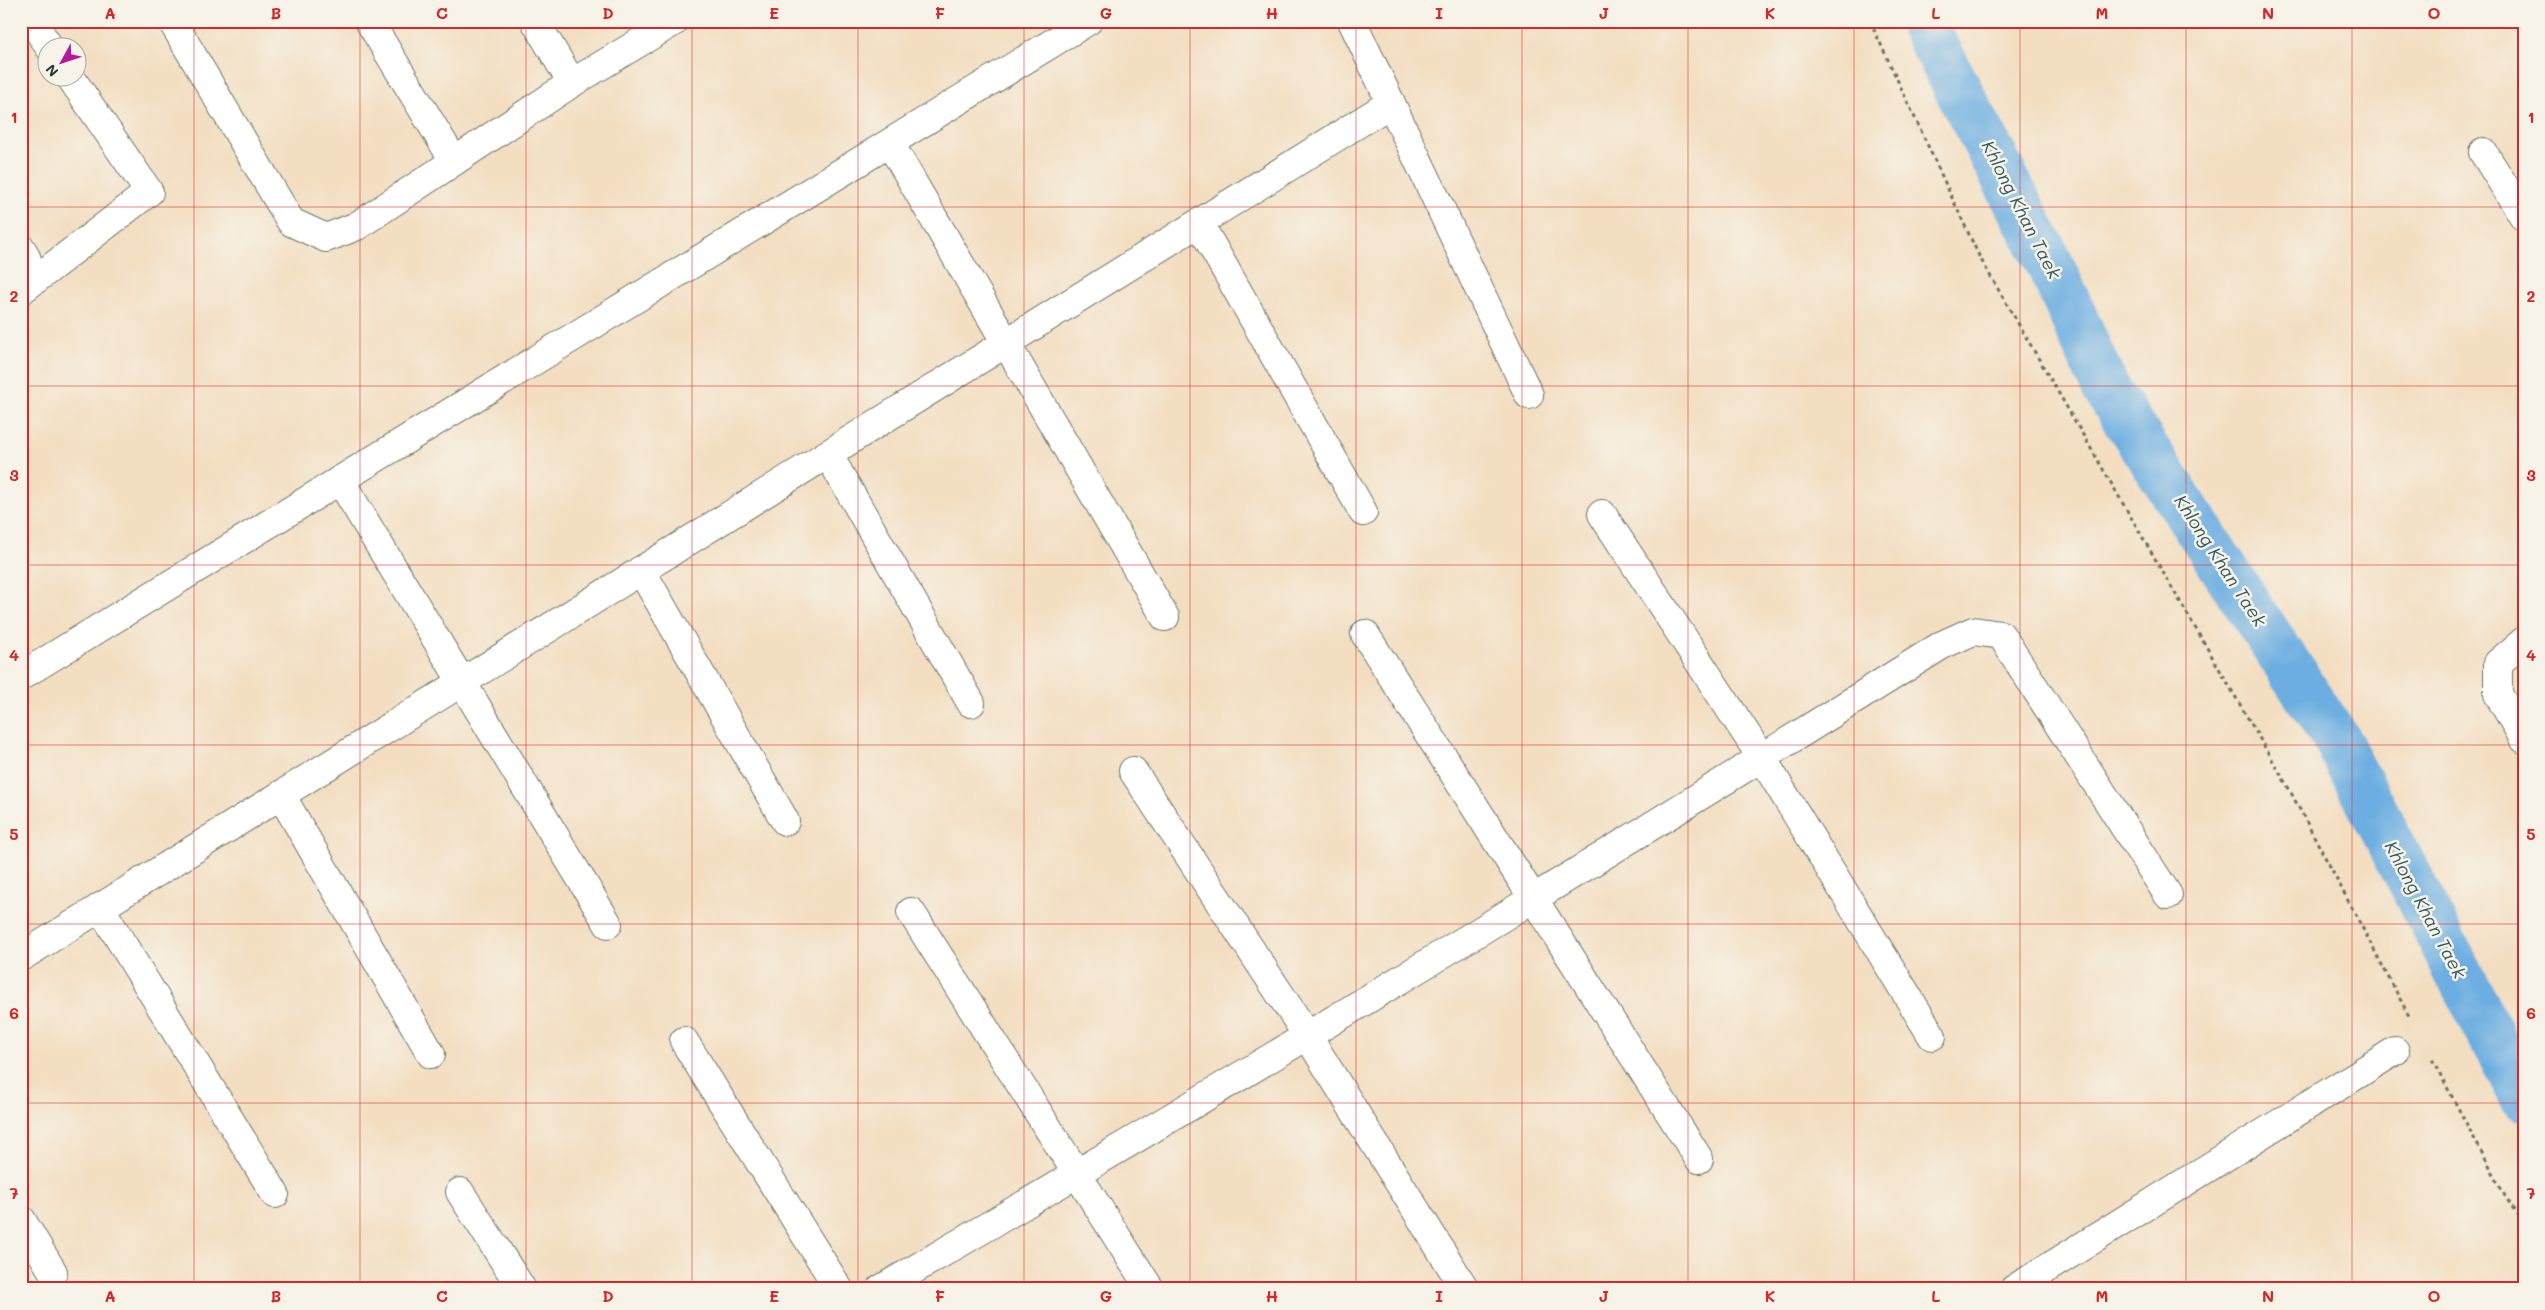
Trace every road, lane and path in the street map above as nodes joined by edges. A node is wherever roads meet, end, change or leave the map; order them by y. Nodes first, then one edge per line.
1 (32, 21) edge
2 (172, 21) edge
3 (370, 21) edge
4 (535, 21) edge
5 (675, 21) edge
6 (1088, 21) edge
7 (1352, 21) edge
8 (1870, 21) edge
9 (43, 38) edge
10 (572, 83) junction
11 (77, 88) edge
12 (1391, 103) junction
13 (890, 142) junction
14 (2483, 152) dead end
15 (454, 161) junction
16 (2524, 216) edge
17 (1199, 223) junction
18 (21, 248) edge
19 (23, 289) edge
20 (1006, 343) junction
21 (1529, 395) dead end
22 (828, 454) junction
23 (340, 480) junction
24 (1362, 512) dead end
25 (1602, 514) dead end
26 (641, 570) junction
27 (1165, 617) dead end
28 (1365, 634) dead end
29 (2524, 641) edge
30 (21, 676) edge
31 (462, 682) junction
32 (971, 704) dead end
33 (2524, 739) edge
34 (1762, 758) junction
35 (1133, 771) dead end
36 (281, 795) junction
37 (785, 821) dead end
38 (2168, 895) dead end
39 (1533, 898) junction
40 (100, 907) junction
41 (911, 912) dead end
42 (608, 924) dead end
43 (21, 957) edge
44 (2413, 1022) dead end
45 (1307, 1035) junction
46 (1932, 1036) dead end
47 (684, 1041) dead end
48 (2395, 1051) dead end
49 (431, 1054) dead end
50 (2431, 1057) dead end
51 (1699, 1159) dead end
52 (1078, 1173) junction
53 (460, 1192) dead end
54 (275, 1194) dead end
55 (21, 1219) edge
56 (2524, 1225) edge
57 (53, 1272) dead end
58 (522, 1289) edge
59 (839, 1289) edge
60 (880, 1289) edge
61 (1150, 1289) edge
62 (1465, 1289) edge
63 (2014, 1289) edge

1 - 9 street
2 - 15 street
3 - 15 street
4 - 10 street
5 - 10 street
6 - 13 street
7 - 12 street
8 - 44 path
10 - 15 street
11 - 19 street
12 - 17 street
12 - 21 street
13 - 20 street
13 - 23 street
14 - 16 street
17 - 20 street
17 - 24 street
18 - 19 street
20 - 22 street
20 - 27 street
22 - 26 street
22 - 32 street
23 - 30 street
23 - 31 street
25 - 34 street
26 - 31 street
26 - 37 street
28 - 39 street
29 - 33 street
31 - 36 street
31 - 42 street
34 - 38 street
34 - 39 street
34 - 46 street
35 - 45 street
36 - 40 street
36 - 49 street
39 - 45 street
39 - 51 street
40 - 43 street
40 - 54 street
41 - 52 street
45 - 52 street
45 - 62 street
47 - 59 street
48 - 63 street
50 - 56 path
52 - 60 street
52 - 61 street
53 - 58 street
55 - 57 street

